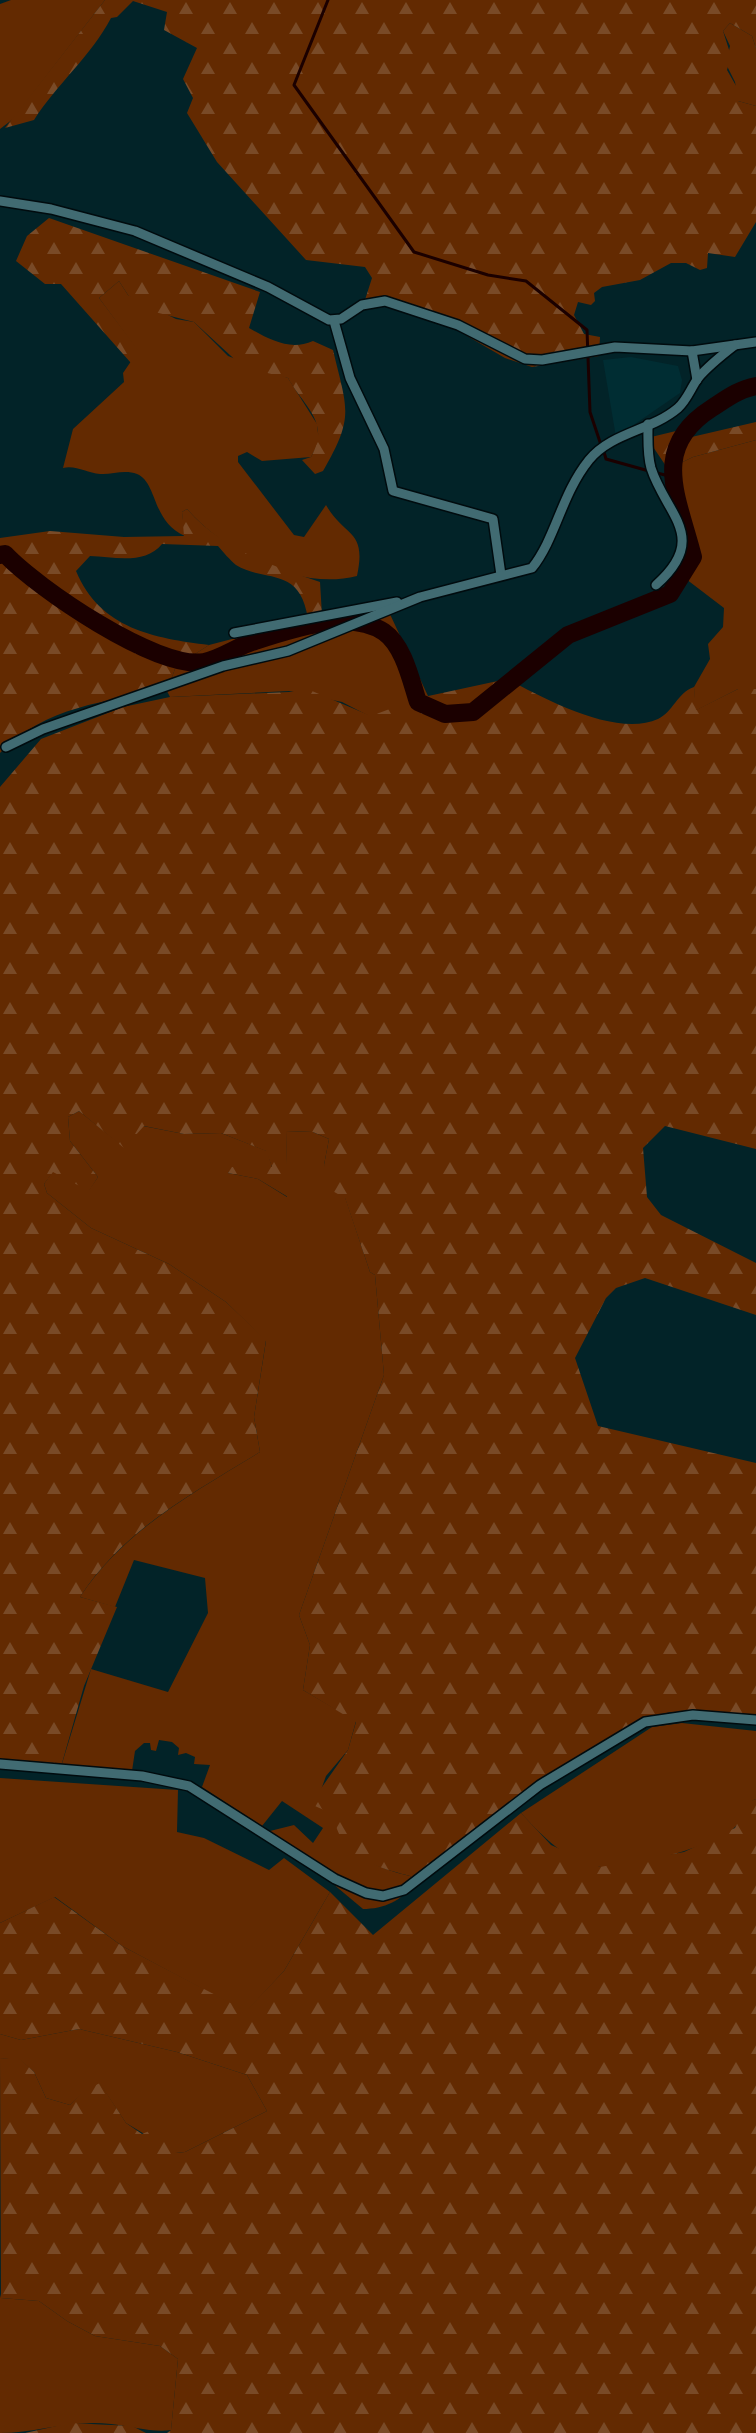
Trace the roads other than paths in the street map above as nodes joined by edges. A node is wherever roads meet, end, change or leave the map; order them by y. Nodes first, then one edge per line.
1 (0, 201) edge
2 (334, 321) junction
3 (756, 342) edge
4 (735, 345) junction
5 (692, 351) junction
6 (697, 380) junction
7 (648, 424) junction
8 (501, 575) junction
9 (656, 585) dead end
10 (420, 597) junction
11 (234, 633) dead end
12 (6, 747) dead end
13 (756, 1720) edge
14 (0, 1764) edge

1 - 2 street
2 - 5 street
2 - 8 street
3 - 4 street
4 - 5 street
4 - 6 street
5 - 6 street
6 - 7 street
7 - 8 street
7 - 9 street
8 - 10 street
10 - 11 street
10 - 12 street
13 - 14 street

